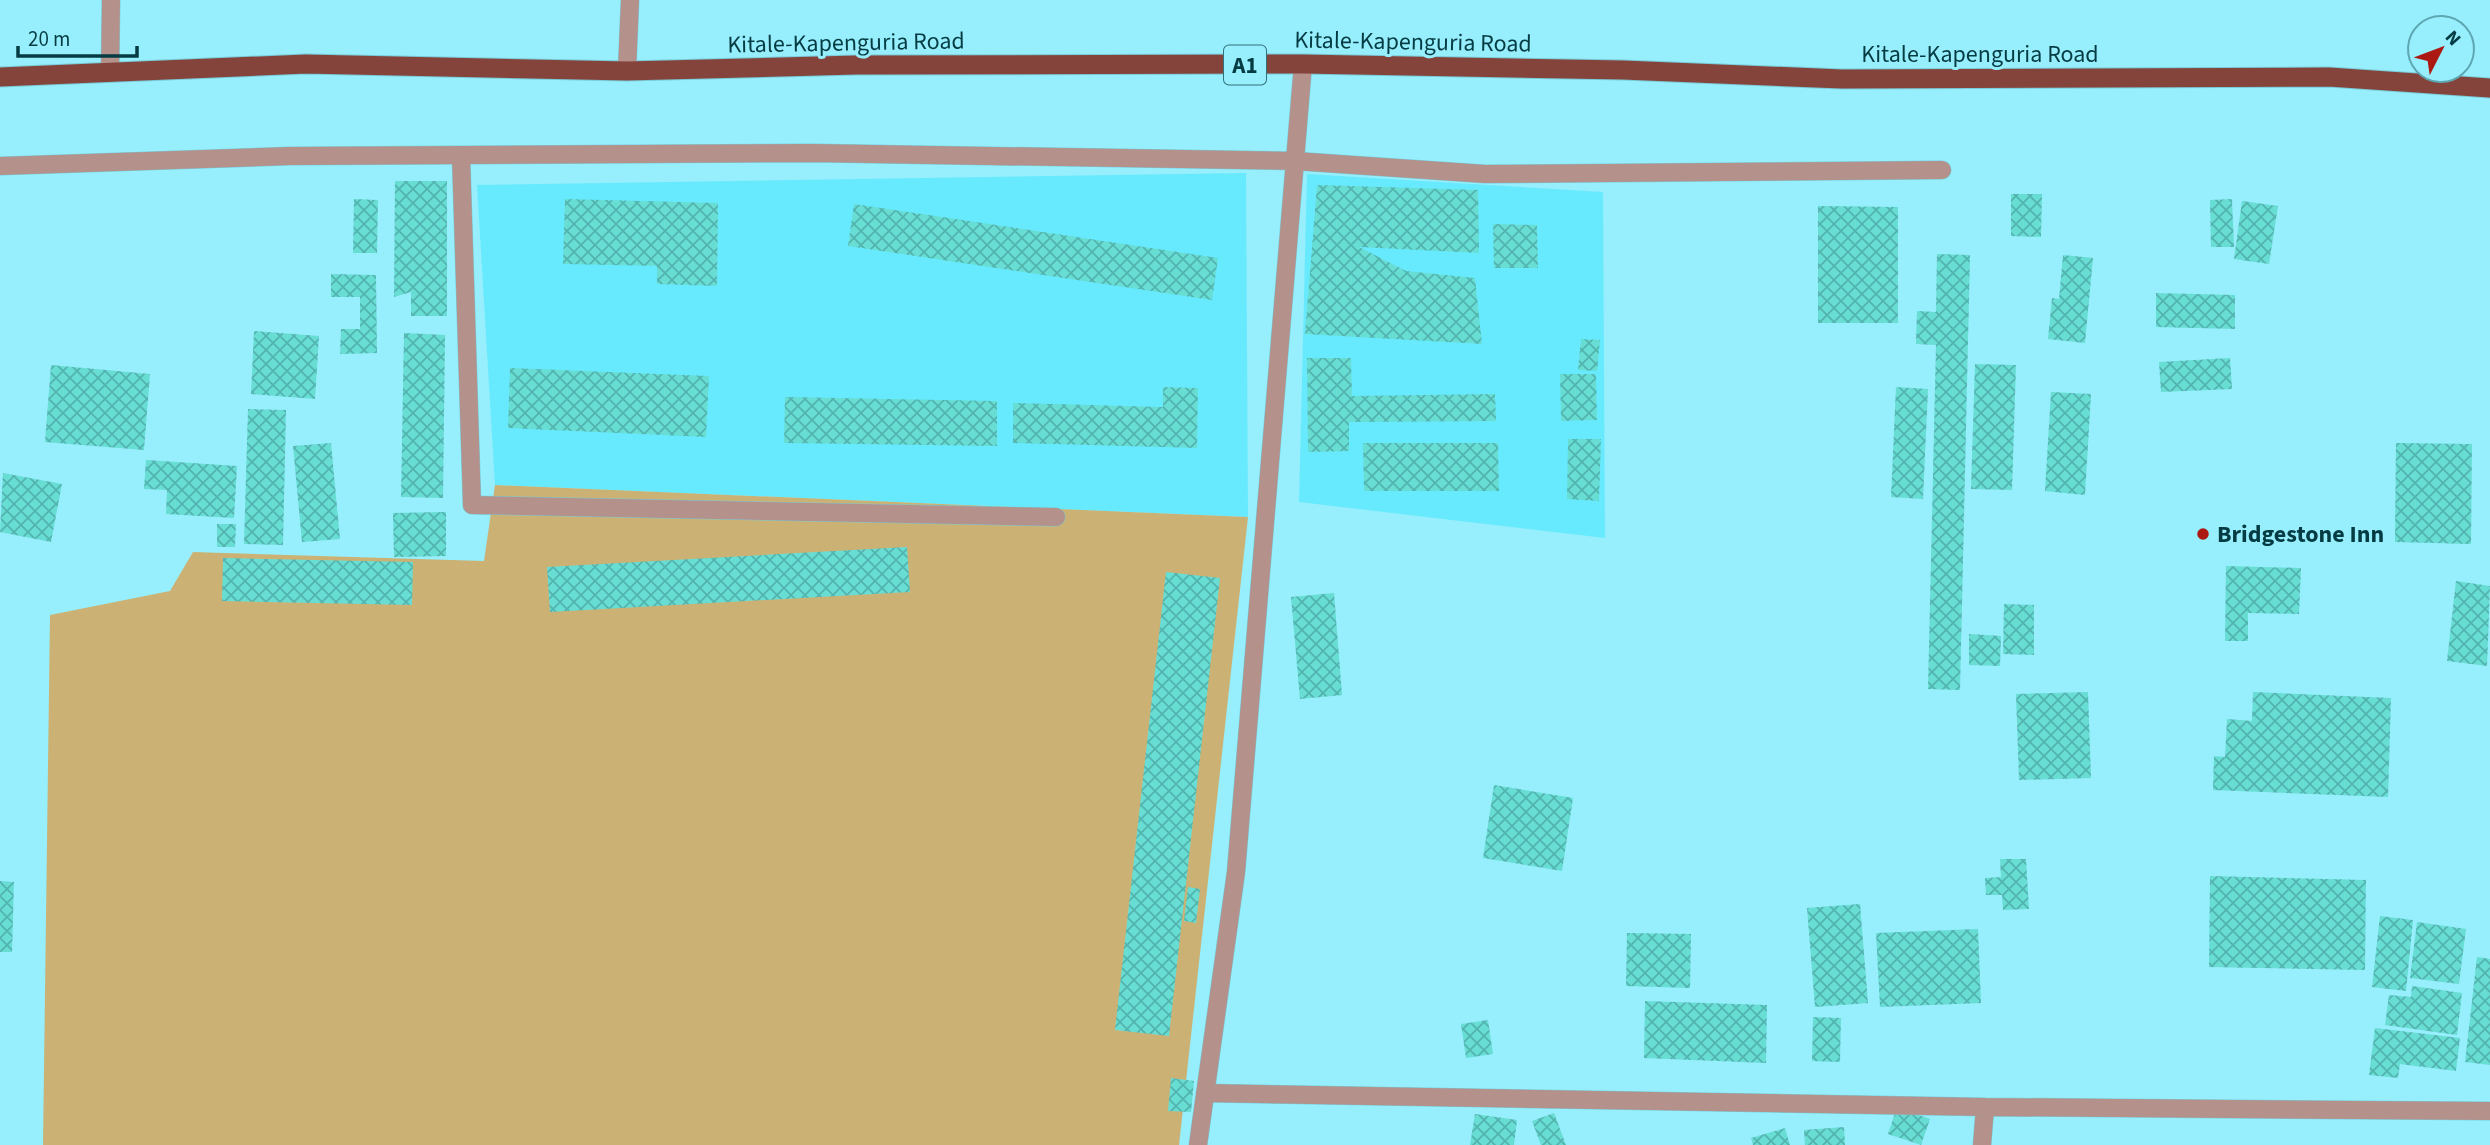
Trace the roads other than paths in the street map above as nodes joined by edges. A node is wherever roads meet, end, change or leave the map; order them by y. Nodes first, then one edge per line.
1 (111, 0) edge
2 (629, 0) edge
3 (1303, 65) junction
4 (627, 71) junction
5 (110, 73) junction
6 (0, 78) edge
7 (2490, 88) edge
8 (461, 156) junction
9 (1295, 161) junction
10 (0, 166) edge
11 (1942, 170) dead end
12 (1056, 517) dead end
13 (1205, 1093) junction
14 (1984, 1107) junction
15 (2490, 1111) edge
16 (1198, 1145) edge
17 (1982, 1145) edge

1 - 5 street
2 - 4 street
3 - 4 highway, Kitale-Kapenguria Road / A1
3 - 7 highway, Kitale-Kapenguria Road / A1
3 - 9 street
4 - 5 highway, Kitale-Kapenguria Road / A1
5 - 6 highway, Kitale-Kapenguria Road / A1
8 - 9 street
8 - 10 street
8 - 12 street
9 - 11 street
9 - 13 street
13 - 14 street
13 - 16 street
14 - 15 street
14 - 17 street

